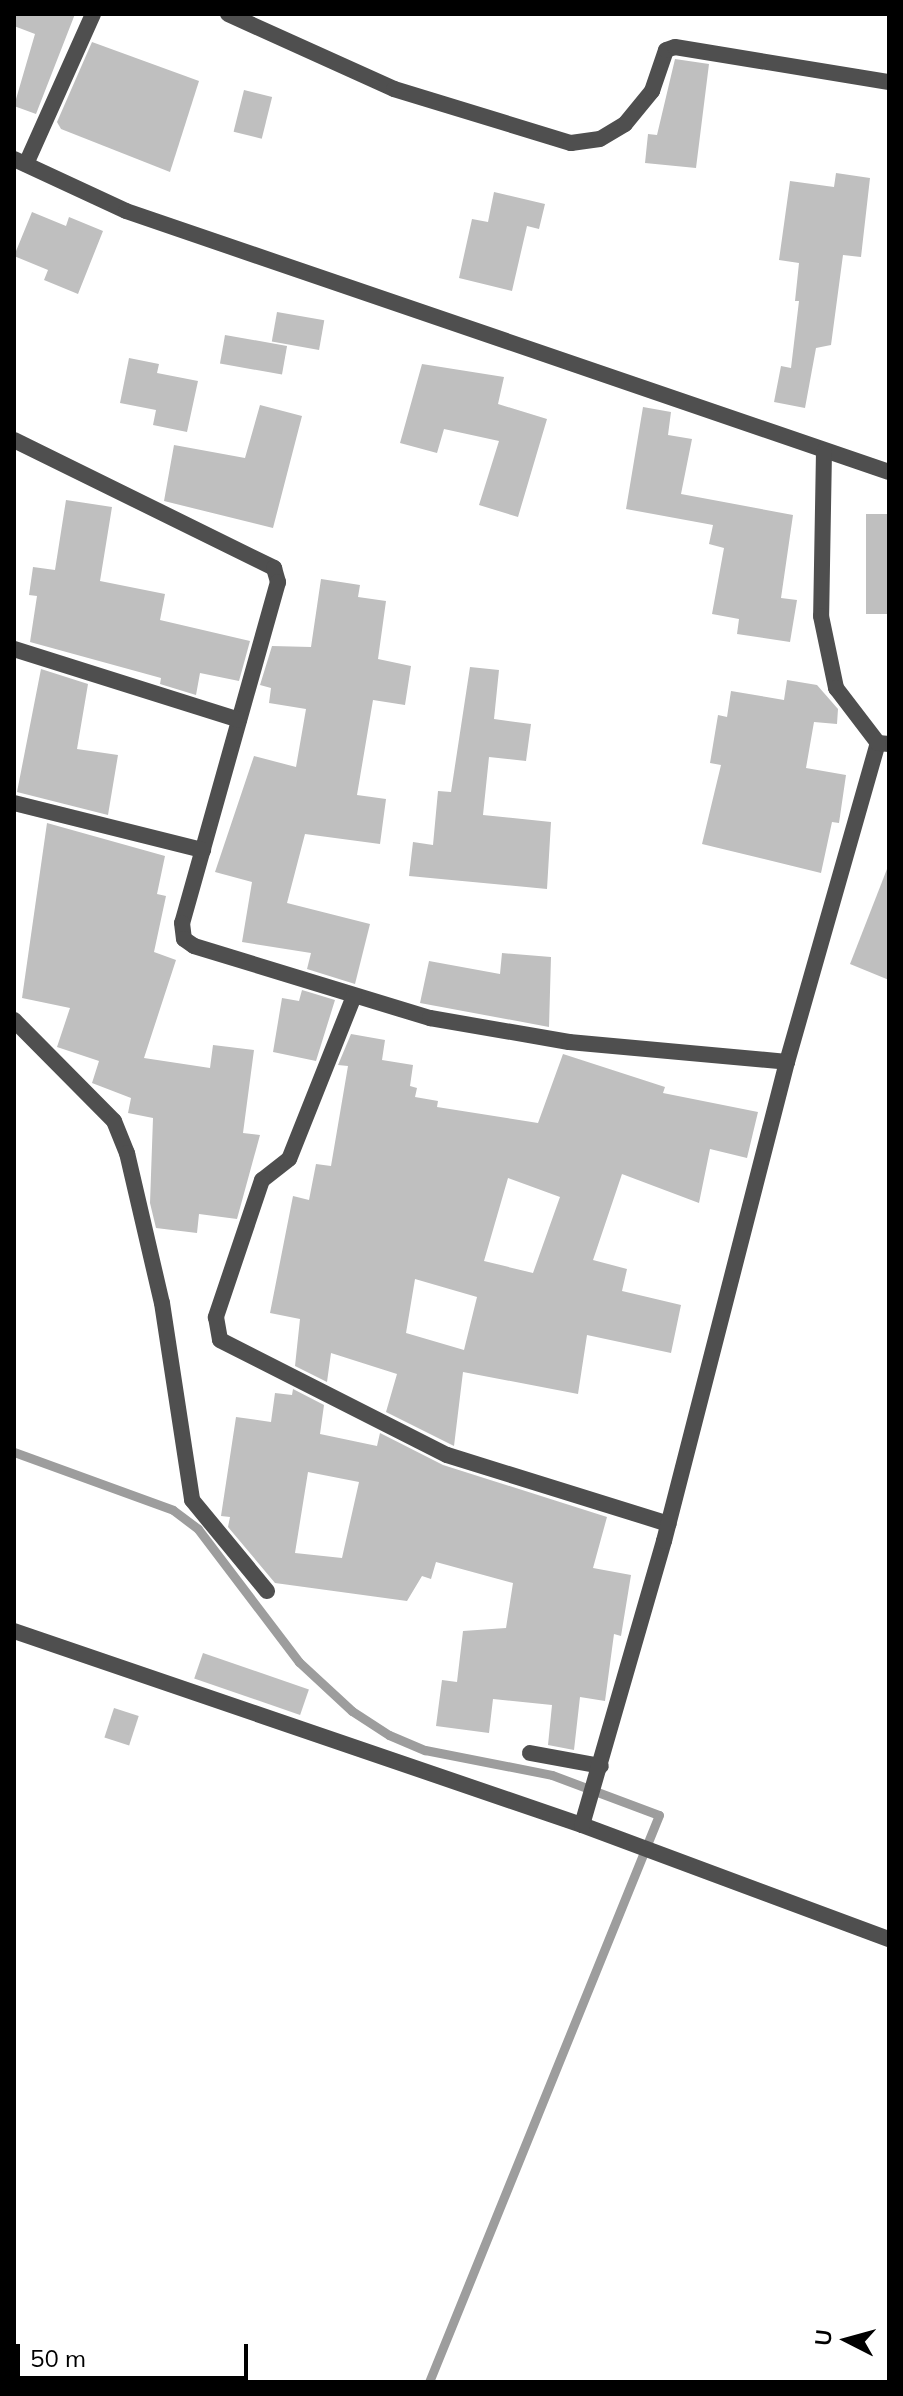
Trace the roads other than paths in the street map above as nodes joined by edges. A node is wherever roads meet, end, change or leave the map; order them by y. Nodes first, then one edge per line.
1 (93, 14) edge
2 (228, 14) edge
3 (889, 82) edge
4 (20, 162) edge
5 (14, 440) edge
6 (824, 451) junction
7 (889, 472) edge
8 (14, 649) edge
9 (239, 720) junction
10 (883, 743) edge
11 (14, 803) edge
12 (203, 850) junction
13 (354, 996) junction
14 (14, 1020) edge
15 (787, 1062) junction
16 (667, 1530) junction
17 (267, 1591) dead end
18 (14, 1631) edge
19 (530, 1753) dead end
20 (600, 1774) junction
21 (582, 1825) junction
22 (889, 1939) edge

1 - 4 street
2 - 3 street
4 - 6 street
5 - 9 street
6 - 7 street
6 - 10 street
8 - 9 street
9 - 12 street
10 - 15 street
11 - 12 street
12 - 13 street
13 - 15 street
13 - 16 street
14 - 17 street
15 - 16 street
16 - 20 street
18 - 21 street
19 - 20 street
20 - 21 street
21 - 22 street

